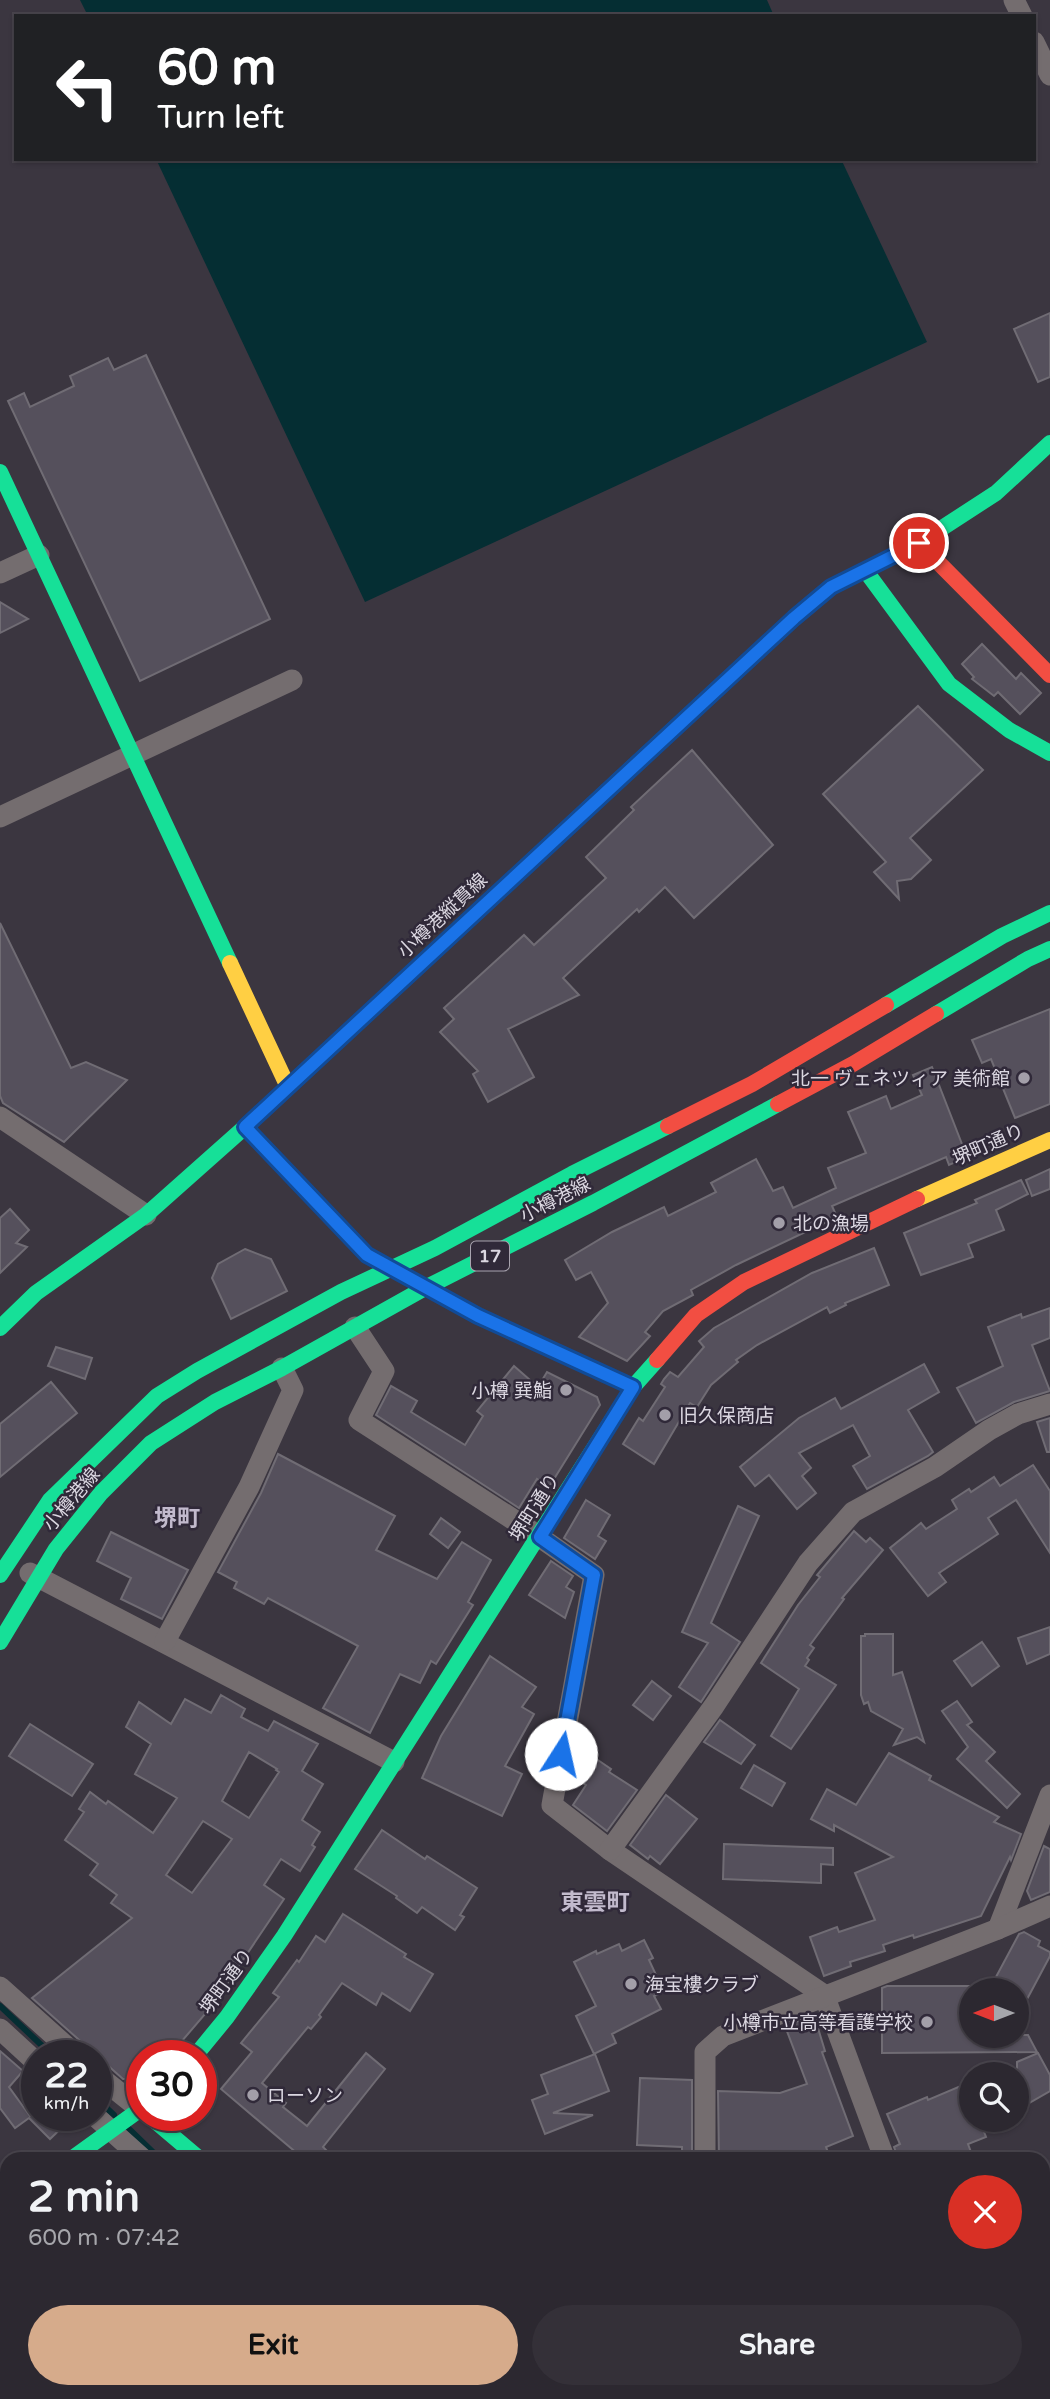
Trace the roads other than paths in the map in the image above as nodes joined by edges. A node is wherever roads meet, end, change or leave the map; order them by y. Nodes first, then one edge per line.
1 (1036, 46) edge
2 (1050, 75) edge
3 (1050, 443) edge
4 (0, 472) edge
5 (919, 543) junction
6 (39, 555) junction
7 (865, 570) junction
8 (0, 573) edge
9 (1050, 675) edge
10 (292, 680) dead end
11 (1050, 752) edge
12 (133, 755) junction
13 (0, 817) edge
14 (1050, 913) edge
15 (1050, 949) edge
16 (288, 1087) junction
17 (0, 1117) edge
18 (245, 1127) junction
19 (1050, 1140) edge
20 (146, 1215) junction
21 (389, 1269) junction
22 (425, 1288) junction
23 (355, 1327) junction
24 (0, 1328) edge
25 (282, 1368) junction
26 (633, 1387) junction
27 (1050, 1404) edge
28 (540, 1537) junction
29 (3, 1565) edge
30 (38, 1577) junction
31 (165, 1641) junction
32 (0, 1642) edge
33 (394, 1762) junction
34 (1050, 1795) edge
35 (610, 1850) junction
36 (1050, 1906) edge
37 (998, 1929) junction
38 (0, 1987) edge
39 (824, 1995) junction
40 (0, 2029) edge
41 (59, 2040) edge
42 (207, 2040) edge
43 (21, 2048) edge
44 (112, 2094) edge
45 (126, 2111) edge
46 (126, 2117) edge
47 (134, 2131) edge
48 (155, 2131) edge
49 (80, 2152) edge
50 (141, 2152) edge
51 (188, 2152) edge
52 (705, 2152) edge
53 (882, 2152) edge

1 - 2 street
3 - 5 street, 小樽港縦貫線
4 - 6 street
5 - 7 street, 小樽港縦貫線
5 - 9 street
6 - 8 street
6 - 12 street
7 - 11 street
7 - 16 street, 小樽港縦貫線
10 - 12 street
12 - 13 street
12 - 16 street
14 - 21 street, 小樽港線 / 17
15 - 22 street, 小樽港線 / 17
16 - 18 street, 小樽港縦貫線
17 - 20 street
18 - 20 street, 小樽港縦貫線
18 - 21 street
19 - 26 street, 堺町通り
20 - 24 street, 小樽港縦貫線
21 - 22 street
21 - 29 street, 小樽港線 / 17
22 - 23 street, 小樽港線 / 17
22 - 26 street
23 - 25 street, 小樽港線 / 17
23 - 28 street
25 - 30 street, 小樽港線 / 17
25 - 31 street
26 - 28 street, 堺町通り
27 - 35 street
28 - 33 street, 堺町通り
28 - 35 street
29 - 30 street
30 - 31 street
30 - 32 street, 小樽港線 / 17
31 - 33 street
33 - 42 street, 堺町通り
34 - 37 street
35 - 39 street
36 - 37 street
37 - 39 street
38 - 41 street
39 - 52 street
39 - 53 street
40 - 43 street
44 - 45 street
46 - 49 street
47 - 50 street
48 - 51 street

